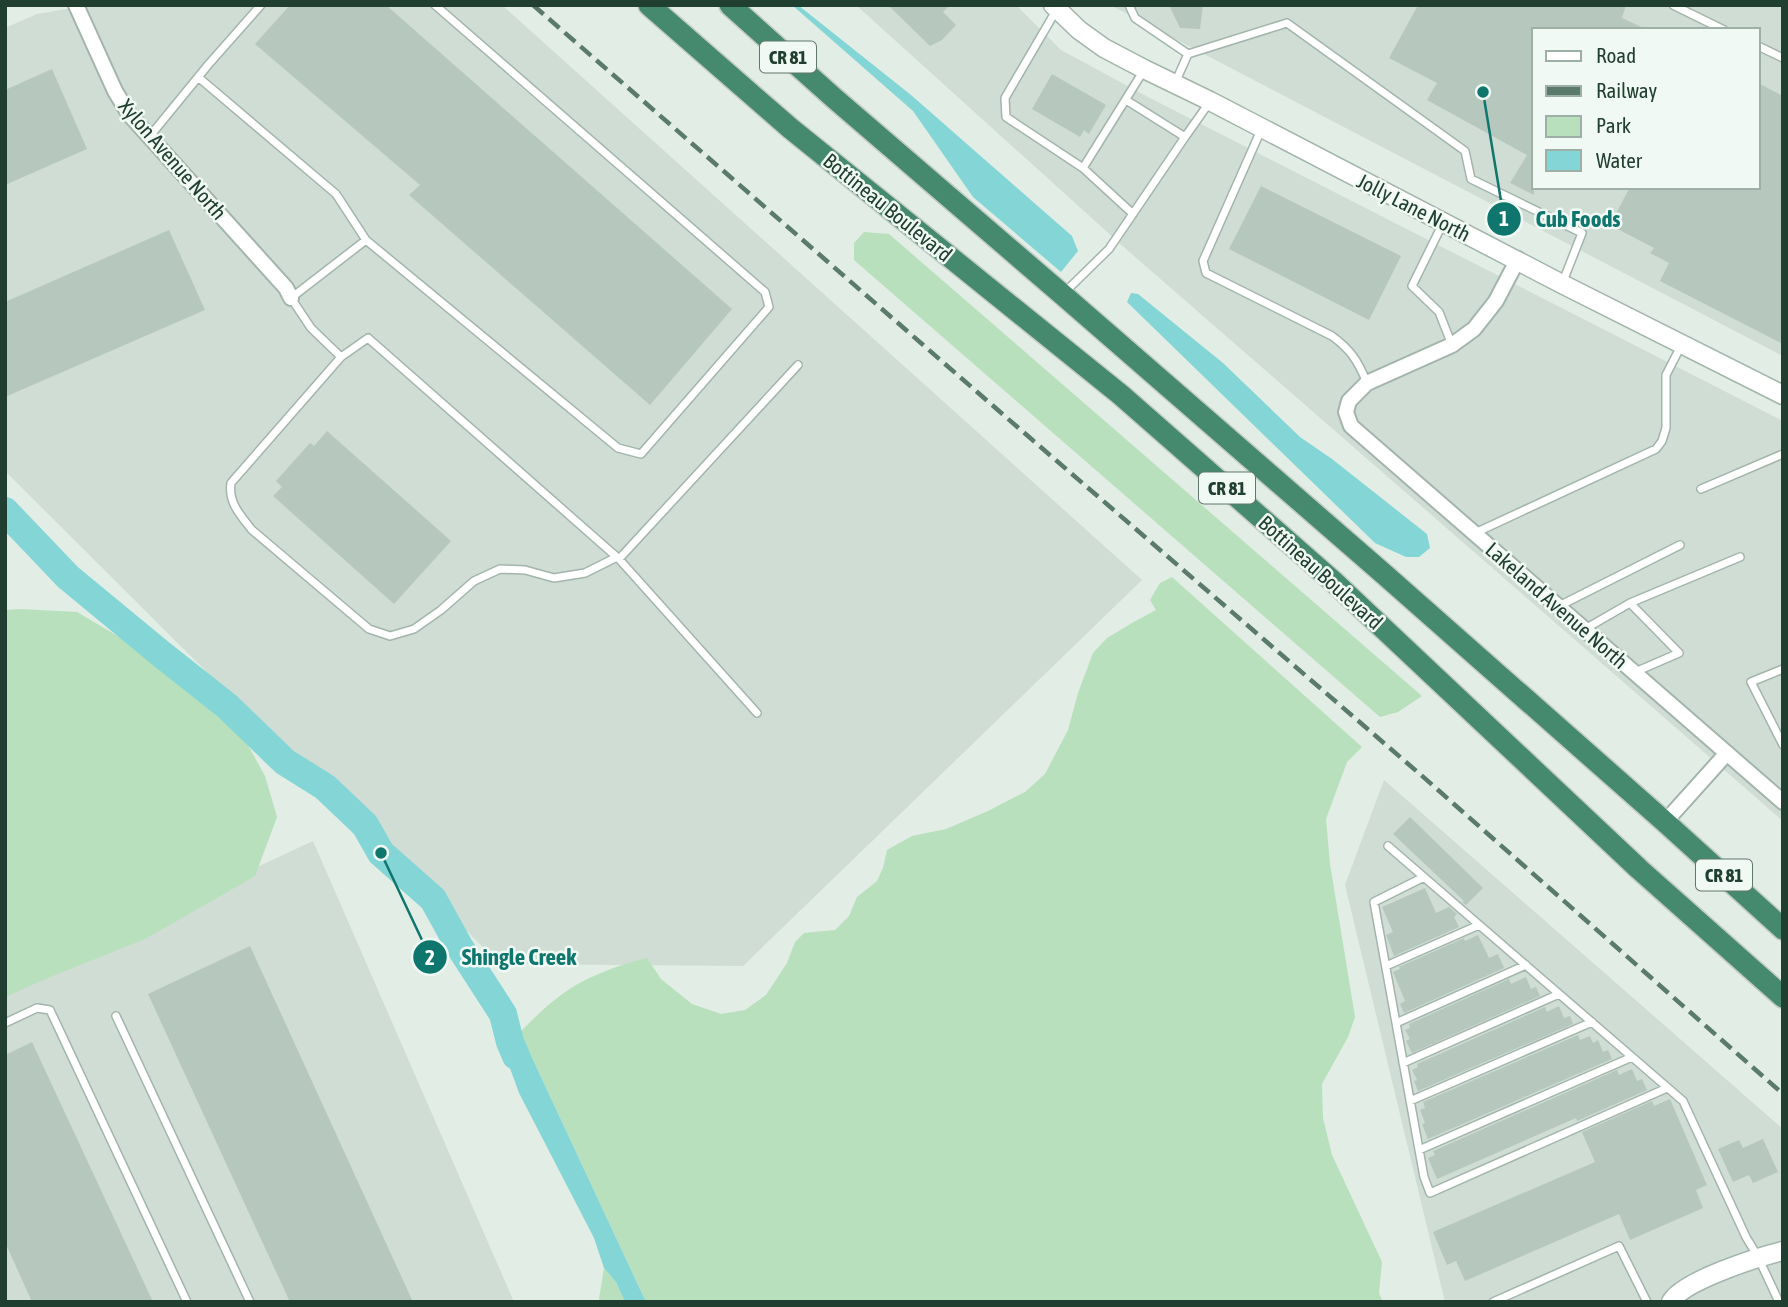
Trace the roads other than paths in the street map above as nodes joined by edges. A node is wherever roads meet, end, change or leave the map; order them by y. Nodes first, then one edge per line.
1 (76, 5) edge
2 (261, 5) edge
3 (435, 5) edge
4 (649, 5) edge
5 (730, 5) edge
6 (1129, 5) edge
7 (1673, 5) edge
8 (1055, 7) edge
9 (1720, 28) edge
10 (1760, 47) edge
11 (1188, 54) junction
12 (1783, 58) edge
13 (1144, 69) junction
14 (198, 77) junction
15 (1174, 84) junction
16 (1126, 100) junction
17 (1210, 101) junction
18 (1262, 128) junction
19 (150, 135) junction
20 (1185, 137) junction
21 (1083, 168) junction
22 (1133, 214) junction
23 (1443, 223) junction
24 (366, 240) junction
25 (1517, 260) junction
26 (1562, 284) junction
27 (1063, 295) junction
28 (291, 299) junction
29 (1682, 344) junction
30 (1452, 345) junction
31 (341, 357) junction
32 (799, 365) dead end
33 (1367, 383) junction
34 (1783, 395) edge
35 (1783, 454) edge
36 (1701, 489) dead end
37 (1475, 533) junction
38 (1680, 545) dead end
39 (1740, 557) dead end
40 (618, 558) junction
41 (1630, 603) junction
42 (1558, 606) junction
43 (1585, 629) junction
44 (1783, 669) edge
45 (1635, 672) junction
46 (757, 713) dead end
47 (1783, 745) edge
48 (1727, 753) junction
49 (1783, 802) edge
50 (1665, 822) junction
51 (1388, 846) dead end
52 (1424, 877) junction
53 (1479, 925) junction
54 (1783, 929) edge
55 (1386, 965) junction
56 (1526, 965) junction
57 (1559, 994) junction
58 (1783, 997) edge
59 (116, 1016) dead end
60 (5, 1023) edge
61 (1396, 1023) junction
62 (1592, 1023) junction
63 (1633, 1057) junction
64 (1403, 1063) junction
65 (1667, 1087) junction
66 (1410, 1101) junction
67 (1419, 1150) junction
68 (1783, 1239) edge
69 (1783, 1251) edge
70 (1758, 1257) junction
71 (1669, 1301) edge
72 (187, 1302) edge
73 (250, 1302) edge
74 (1493, 1302) edge
75 (1647, 1302) edge
76 (1779, 1302) edge

1 - 19 street, Xylon Avenue North
2 - 14 lane
3 - 24 lane
4 - 58 highway, Bottineau Boulevard / CR 81
5 - 27 highway, Bottineau Boulevard / CR 81
6 - 11 lane
7 - 9 lane
8 - 13 street, Jolly Lane North
8 - 21 lane
10 - 12 lane
11 - 15 lane
11 - 26 lane
13 - 15 street, Jolly Lane North
13 - 16 lane
14 - 19 lane
14 - 24 lane
15 - 17 street, Jolly Lane North
16 - 20 lane
16 - 21 lane
17 - 18 street, Jolly Lane North
17 - 20 lane
18 - 23 street, Jolly Lane North
18 - 33 lane
19 - 28 street, Xylon Avenue North
20 - 22 lane
21 - 22 lane
22 - 27 lane
23 - 25 street, Jolly Lane North
23 - 30 lane
24 - 28 lane
25 - 26 street, Jolly Lane North
25 - 30 street
26 - 29 street, Jolly Lane North
27 - 50 highway, Bottineau Boulevard / CR 81
28 - 31 lane
29 - 34 street, Jolly Lane North
29 - 37 lane
30 - 33 street
31 - 40 lane
31 - 40 lane
32 - 40 lane
33 - 37 street, Lakeland Avenue North
35 - 36 lane
37 - 42 street, Lakeland Avenue North
38 - 42 lane
39 - 41 lane
40 - 46 lane
41 - 43 lane
41 - 45 lane
42 - 43 street, Lakeland Avenue North
43 - 45 street, Lakeland Avenue North
44 - 47 lane
45 - 48 street, Lakeland Avenue North
48 - 49 street, Lakeland Avenue North
48 - 50 street
50 - 54 highway, Bottineau Boulevard / CR 81
51 - 52 lane
52 - 53 lane
52 - 55 lane
53 - 55 lane
53 - 56 lane
55 - 61 lane
56 - 57 lane
56 - 61 lane
57 - 62 lane
57 - 64 lane
59 - 73 lane
60 - 72 lane
61 - 64 lane
62 - 63 lane
62 - 66 lane
63 - 65 lane
63 - 67 lane
64 - 66 lane
65 - 67 lane
65 - 70 lane
66 - 67 lane
68 - 70 street
69 - 70 street
70 - 71 street
70 - 76 lane
74 - 75 lane

